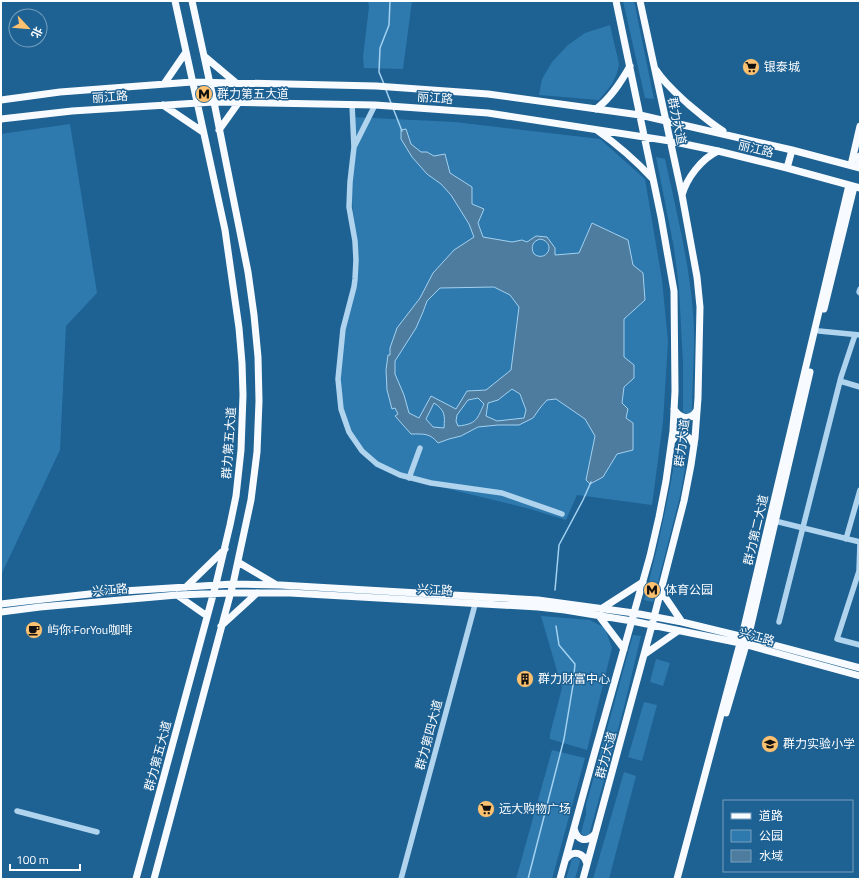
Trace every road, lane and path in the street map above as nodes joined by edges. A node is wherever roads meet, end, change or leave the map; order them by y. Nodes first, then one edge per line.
1 (175, 1) edge
2 (192, 1) edge
3 (616, 1) edge
4 (640, 1) edge
5 (186, 52) junction
6 (204, 56) junction
7 (654, 65) junction
8 (630, 66) junction
9 (192, 82) junction
10 (209, 82) junction
11 (235, 82) junction
12 (164, 84) junction
13 (1, 100) edge
14 (197, 102) junction
15 (214, 102) junction
16 (239, 102) junction
17 (352, 104) junction
18 (163, 105) junction
19 (375, 105) junction
20 (596, 109) junction
21 (640, 115) junction
22 (1, 119) edge
23 (665, 120) junction
24 (860, 126) edge
25 (596, 129) junction
26 (219, 130) junction
27 (204, 132) junction
28 (728, 135) junction
29 (645, 137) junction
30 (670, 141) junction
31 (354, 147) junction
32 (792, 150) junction
33 (718, 151) junction
34 (860, 156) edge
35 (856, 167) edge
36 (787, 168) junction
37 (654, 180) junction
38 (854, 186) edge
39 (682, 195) junction
40 (860, 289) edge
41 (860, 293) edge
42 (819, 330) junction
43 (858, 335) edge
44 (840, 381) junction
45 (860, 387) edge
46 (698, 407) junction
47 (674, 409) junction
48 (672, 441) junction
49 (694, 444) junction
50 (420, 448) dead end
51 (409, 478) junction
52 (860, 490) edge
53 (562, 514) dead end
54 (775, 522) junction
55 (802, 529) junction
56 (846, 539) junction
57 (860, 542) edge
58 (225, 549) junction
59 (238, 562) junction
60 (643, 582) junction
61 (216, 584) junction
62 (233, 584) junction
63 (276, 585) junction
64 (186, 587) junction
65 (661, 591) junction
66 (230, 593) junction
67 (257, 593) junction
68 (213, 594) junction
69 (177, 595) junction
70 (477, 600) junction
71 (1, 604) edge
72 (566, 607) junction
73 (601, 609) junction
74 (1, 612) edge
75 (634, 613) junction
76 (207, 616) junction
77 (599, 616) junction
78 (654, 616) junction
79 (632, 621) junction
80 (682, 622) junction
81 (779, 622) dead end
82 (652, 625) junction
83 (221, 626) junction
84 (678, 630) junction
85 (744, 641) junction
86 (860, 645) edge
87 (624, 649) junction
88 (644, 654) junction
89 (860, 668) edge
90 (860, 676) edge
91 (17, 811) dead end
92 (574, 828) junction
93 (98, 832) dead end
94 (596, 833) junction
95 (565, 860) junction
96 (587, 864) junction
97 (136, 879) edge
98 (154, 879) edge
99 (401, 879) edge
100 (560, 879) edge
101 (583, 879) edge
102 (678, 879) edge

1 - 5 main road, 群力第五大道
2 - 6 main road
3 - 8 main road, 群力大道
4 - 7 main road, 群力大道
5 - 9 main road, 群力第五大道
5 - 12 main road
6 - 10 main road
6 - 11 main road
7 - 23 main road, 群力大道
7 - 28 main road
8 - 20 main road
8 - 21 main road, 群力大道
9 - 10 main road, 丽江路
9 - 12 main road, 丽江路
9 - 14 main road, 群力第五大道
10 - 11 main road, 丽江路
10 - 15 main road
11 - 20 main road, 丽江路
12 - 13 main road, 丽江路
14 - 15 main road, 丽江路
14 - 18 main road, 丽江路
14 - 27 main road, 群力第五大道
15 - 16 main road, 丽江路
15 - 26 main road
16 - 17 main road, 丽江路
16 - 26 main road
17 - 19 main road, 丽江路
17 - 31 street
18 - 22 main road, 丽江路
18 - 27 main road
19 - 25 main road, 丽江路
19 - 31 street
20 - 21 main road, 丽江路
21 - 23 main road, 丽江路
21 - 29 main road, 群力大道
23 - 28 main road, 丽江路
23 - 30 main road, 群力大道
24 - 35 main road
25 - 29 main road, 丽江路
25 - 37 main road
26 - 59 main road
27 - 58 main road, 群力第五大道
28 - 32 main road, 丽江路
29 - 30 main road, 丽江路
29 - 37 main road, 群力大道
30 - 33 main road, 丽江路
30 - 39 main road, 群力大道
31 - 51 street
32 - 35 main road, 丽江路
32 - 36 main road
33 - 36 main road, 丽江路
33 - 39 main road
34 - 35 main road
36 - 38 main road, 丽江路
37 - 47 main road, 群力大道
38 - 42 main road, 群力第二大道
38 - 85 main road, 群力第二大道
39 - 46 main road, 群力大道
40 - 41 street
42 - 43 street
42 - 54 main road, 群力第二大道
43 - 44 street
44 - 45 street
44 - 55 street
46 - 47 main road
46 - 49 main road, 群力大道
47 - 48 main road, 群力大道
48 - 49 main road
48 - 60 main road, 群力大道
49 - 65 main road, 群力大道
50 - 51 street
51 - 53 street
52 - 56 street
54 - 55 street
54 - 85 main road, 群力第二大道
55 - 56 street
55 - 81 street
56 - 57 street
57 - 86 street
58 - 61 main road, 群力第五大道
58 - 64 main road
59 - 62 main road
59 - 63 main road
60 - 73 main road
60 - 75 main road, 群力大道
61 - 62 main road, 兴江路
61 - 64 main road, 兴江路
61 - 68 main road, 群力第五大道
62 - 63 main road, 兴江路
62 - 66 main road
63 - 70 main road, 兴江路
64 - 71 main road, 兴江路
65 - 78 main road, 群力大道
65 - 80 main road
66 - 67 main road, 兴江路
66 - 68 main road, 兴江路
66 - 83 main road
67 - 70 main road, 兴江路
67 - 83 main road
68 - 69 main road, 兴江路
68 - 76 main road, 群力第五大道
69 - 74 main road, 兴江路
69 - 76 main road
70 - 72 main road, 兴江路
70 - 99 street, 群力第四大道
72 - 73 main road, 兴江路
72 - 77 main road, 兴江路
73 - 75 main road, 兴江路
75 - 78 main road, 兴江路
75 - 79 main road, 群力大道
76 - 97 main road, 群力第五大道
77 - 79 main road, 兴江路
77 - 87 main road
78 - 80 main road, 兴江路
78 - 82 main road, 群力大道
79 - 82 main road, 兴江路
79 - 87 main road, 群力大道
80 - 85 main road, 兴江路
82 - 84 main road, 兴江路
82 - 88 main road, 群力大道
83 - 98 main road
84 - 85 main road, 兴江路
84 - 88 main road
85 - 89 main road, 兴江路
85 - 90 main road, 兴江路
85 - 102 main road, 群力第二大道
87 - 92 main road, 群力大道
88 - 94 main road, 群力大道
91 - 93 street
92 - 94 main road
92 - 95 main road, 群力大道
94 - 96 main road, 群力大道
95 - 96 main road
95 - 100 main road, 群力大道
96 - 101 main road, 群力大道

